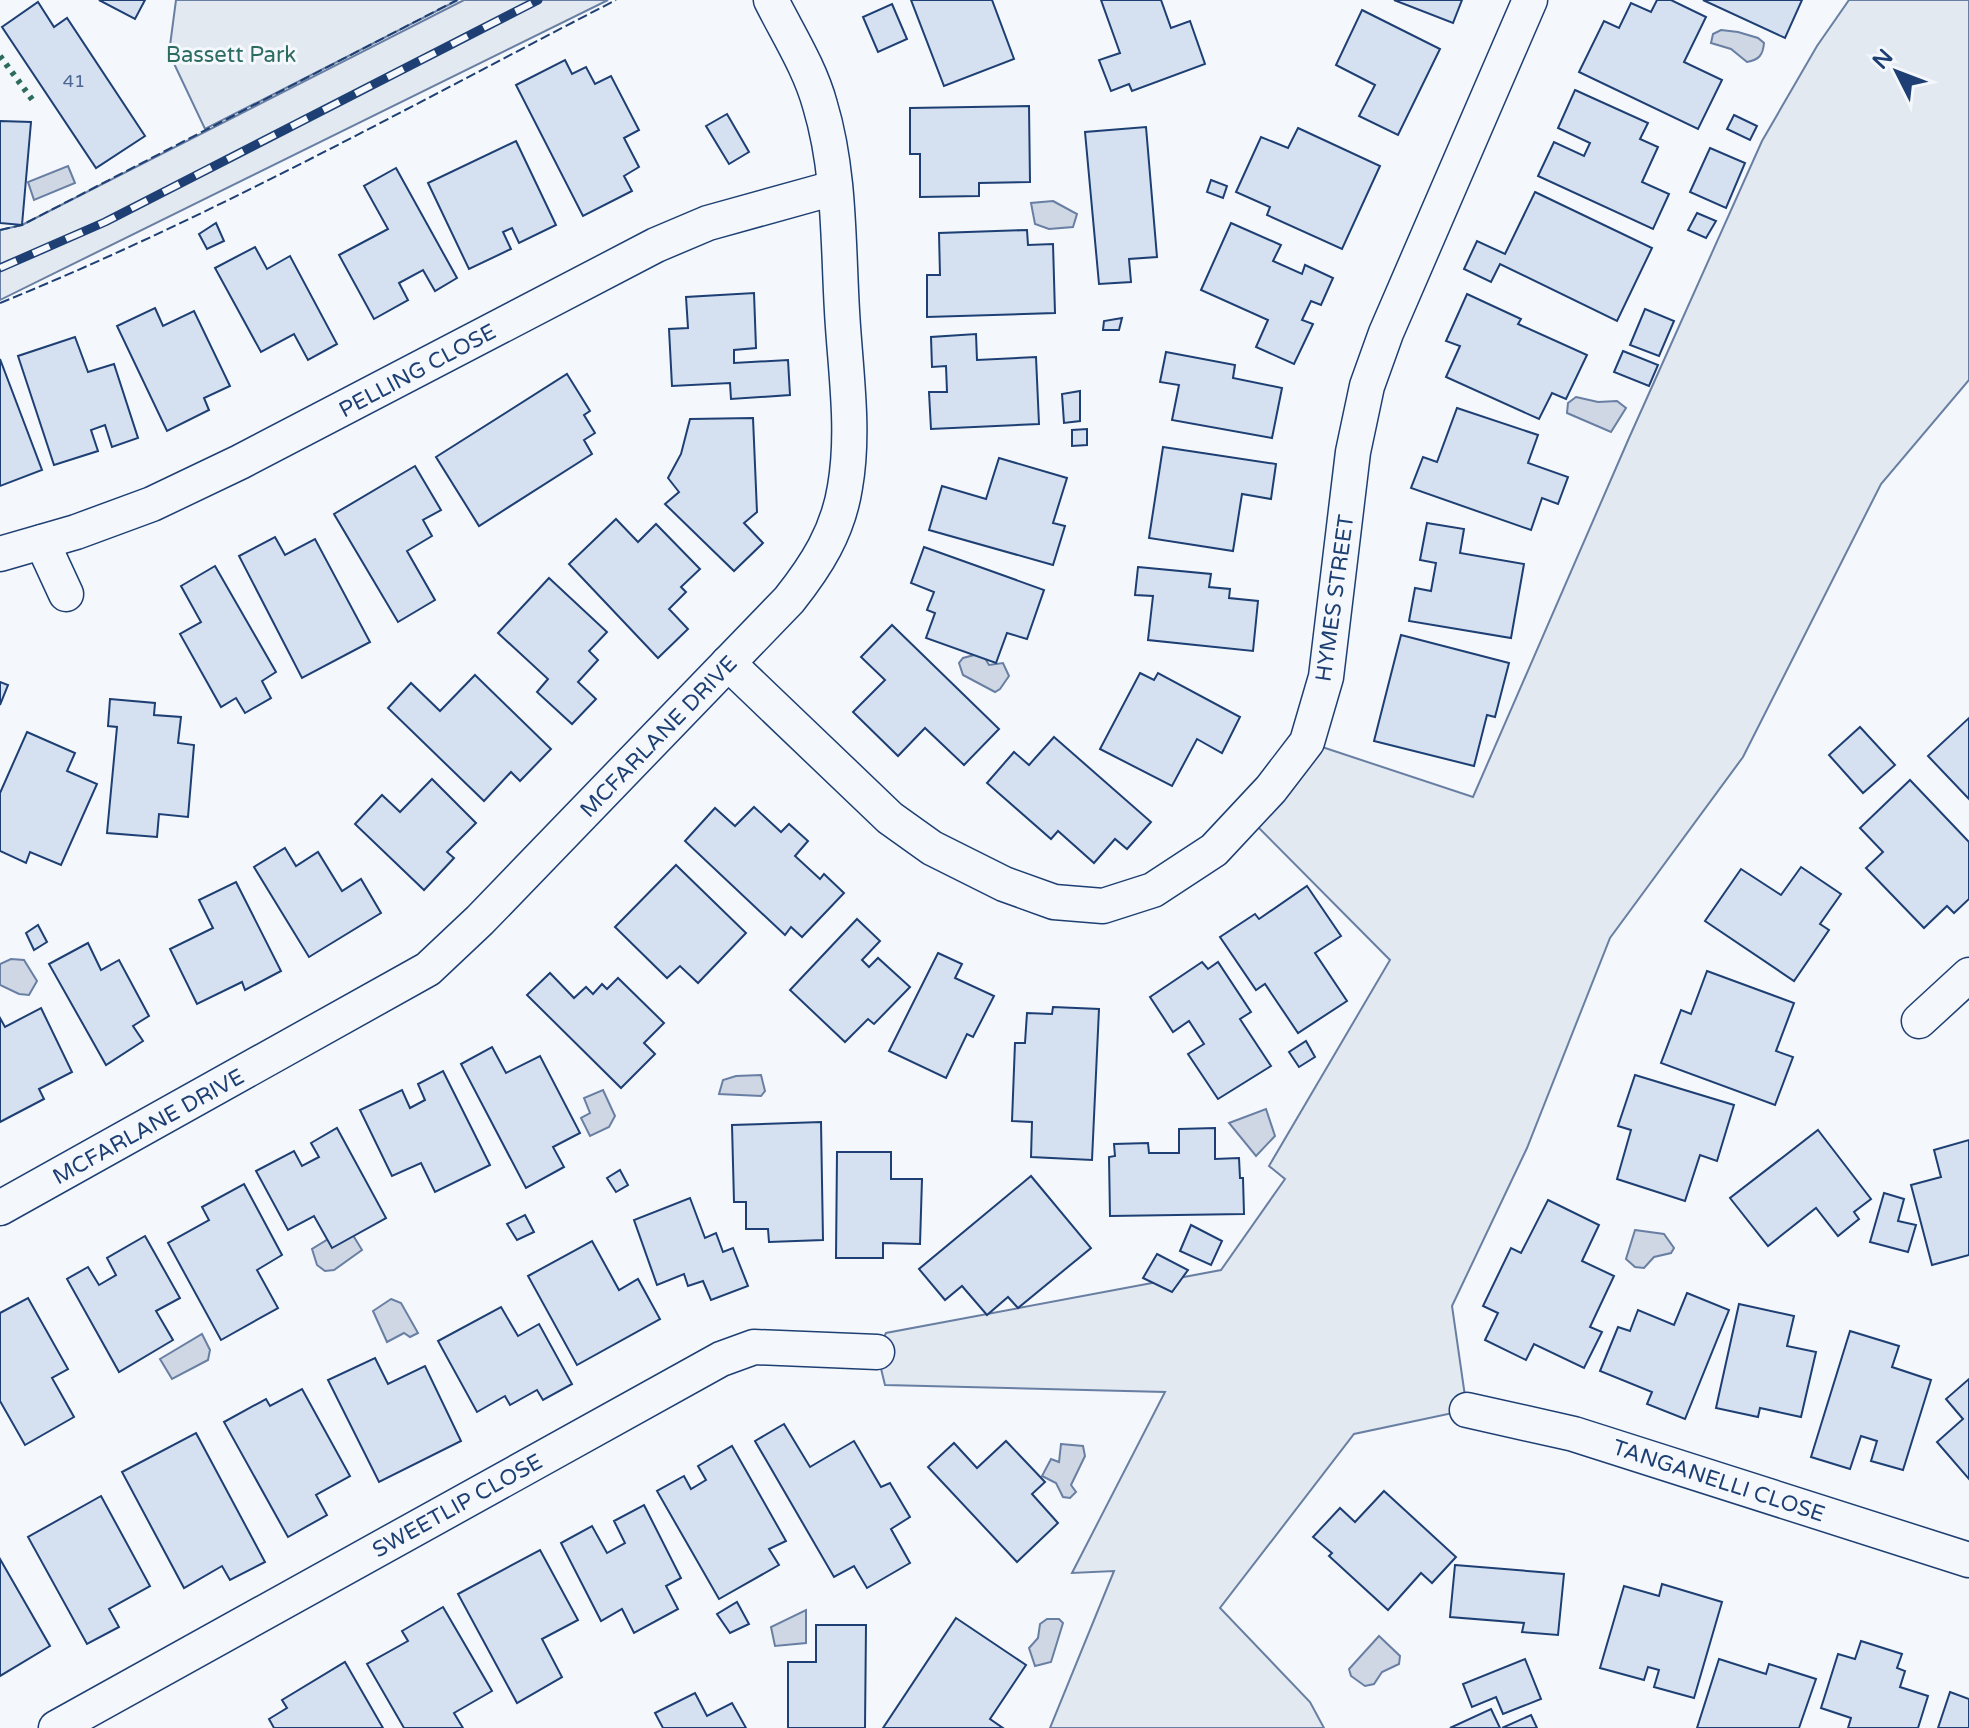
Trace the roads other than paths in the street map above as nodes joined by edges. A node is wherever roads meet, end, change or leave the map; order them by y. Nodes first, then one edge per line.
1 (771, 0) edge
2 (1530, 0) edge
3 (834, 188) junction
4 (42, 542) junction
5 (0, 554) edge
6 (66, 594) dead end
7 (728, 663) junction
8 (1969, 975) edge
9 (1919, 1021) dead end
10 (0, 1208) edge
11 (877, 1352) dead end
12 (1467, 1410) dead end
13 (1969, 1560) edge
14 (56, 1728) edge

1 - 3 street, MCFARLANE DRIVE
2 - 7 street, HYMES STREET
3 - 4 street, PELLING CLOSE
3 - 7 street, MCFARLANE DRIVE
4 - 5 street, PELLING CLOSE
4 - 6 street
7 - 10 street, MCFARLANE DRIVE
8 - 9 street
11 - 14 street, SWEETLIP CLOSE
12 - 13 street, TANGANELLI CLOSE

